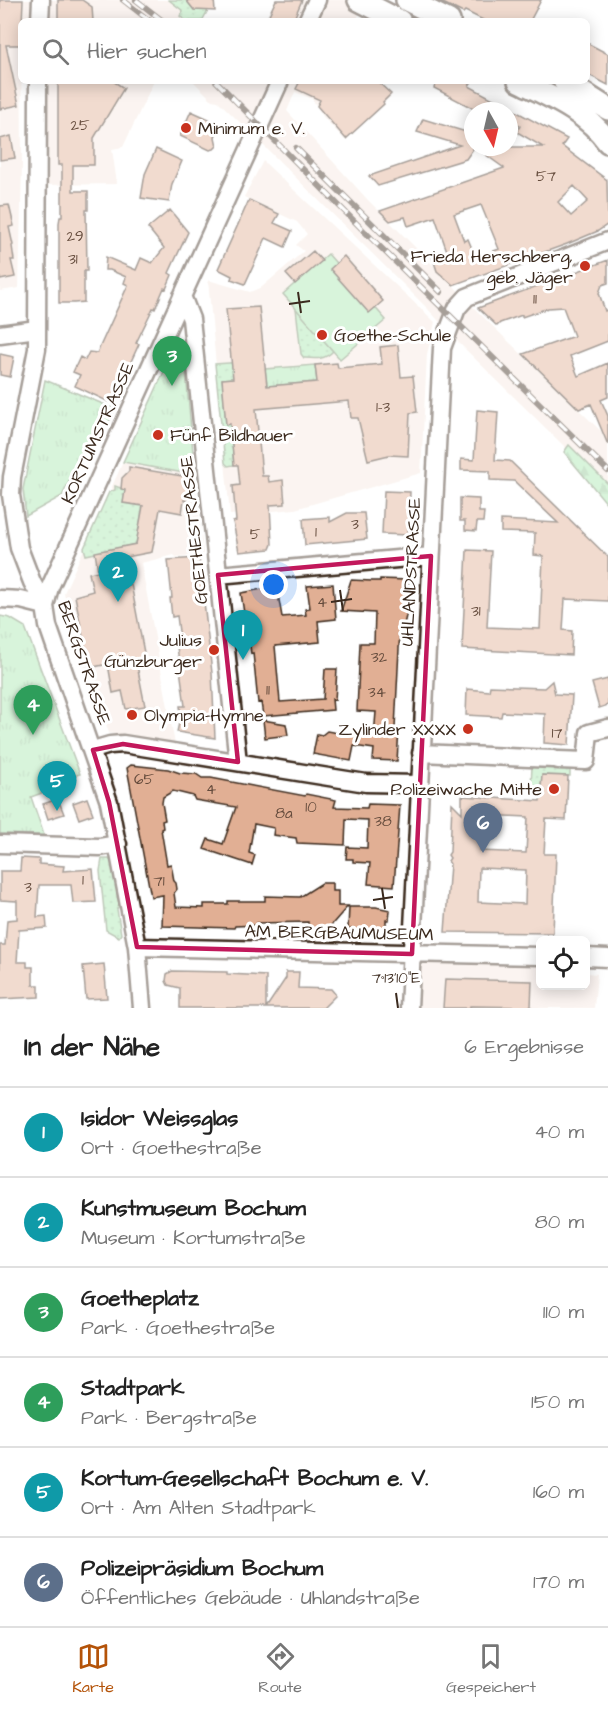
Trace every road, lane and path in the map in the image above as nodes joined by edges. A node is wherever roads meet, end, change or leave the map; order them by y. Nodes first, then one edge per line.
1 (41, 0) edge
2 (317, 0) edge
3 (359, 0) edge
4 (419, 2) edge
5 (40, 18) edge
6 (309, 18) edge
7 (394, 18) edge
8 (444, 18) edge
9 (38, 84) edge
10 (279, 84) edge
11 (524, 84) edge
12 (569, 84) edge
13 (608, 109) edge
14 (608, 142) edge
15 (608, 241) edge
16 (182, 296) junction
17 (37, 329) junction
18 (0, 334) edge
19 (431, 556) junction
20 (218, 575) junction
21 (0, 599) edge
22 (45, 606) junction
23 (608, 728) edge
24 (93, 750) junction
25 (421, 753) junction
26 (238, 762) junction
27 (419, 784) junction
28 (0, 844) edge
29 (118, 844) junction
30 (137, 948) junction
31 (412, 954) junction
32 (536, 956) edge
33 (590, 957) edge
34 (608, 958) edge
35 (142, 1008) edge
36 (410, 1008) edge

1 - 5 street
2 - 6 street
3 - 7 main road
4 - 8 main road
9 - 17 street, BERGSTRASSE
10 - 16 street, KORTUMSTRASSE
11 - 14 main road
12 - 13 main road
15 - 19 street, UHLANDSTRASSE
16 - 20 street, GOETHESTRASSE
16 - 22 street, KORTUMSTRASSE
17 - 18 street
17 - 22 street, BERGSTRASSE
19 - 20 street
19 - 25 street, UHLANDSTRASSE
20 - 26 street, GOETHESTRASSE
21 - 22 street
22 - 24 street, BERGSTRASSE
23 - 25 street
24 - 26 street
24 - 29 street, BERGSTRASSE
25 - 27 street, UHLANDSTRASSE
26 - 27 street
27 - 31 street, UHLANDSTRASSE
28 - 29 street
29 - 30 street, BERGSTRASSE
30 - 31 street, AM BERGBAUMUSEUM
30 - 35 street, BERGSTRASSE
31 - 32 street, AM BERGBAUMUSEUM
31 - 36 street, UHLANDSTRASSE
33 - 34 street

